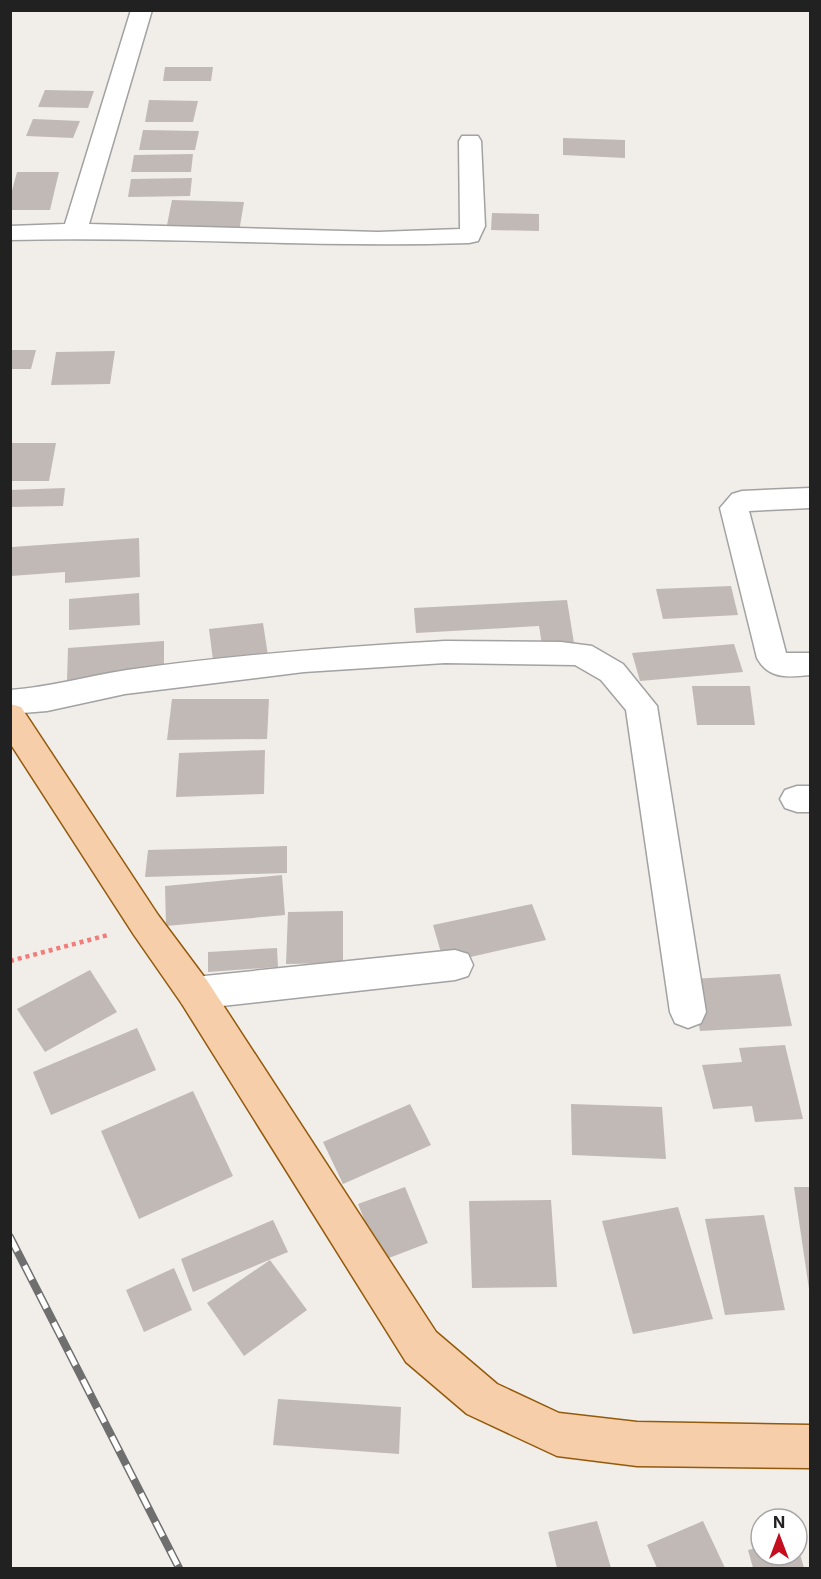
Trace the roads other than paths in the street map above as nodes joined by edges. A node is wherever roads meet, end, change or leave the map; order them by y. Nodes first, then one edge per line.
1 (142, 10) edge
2 (470, 141) dead end
3 (75, 231) junction
4 (10, 233) edge
5 (810, 498) edge
6 (810, 664) edge
7 (10, 702) edge
8 (10, 716) edge
9 (455, 965) dead end
10 (195, 993) junction
11 (688, 1012) dead end
12 (810, 1447) edge

1 - 3 street
2 - 3 street
3 - 4 street
5 - 6 street
7 - 11 street
8 - 10 main road
9 - 10 street
10 - 12 main road

